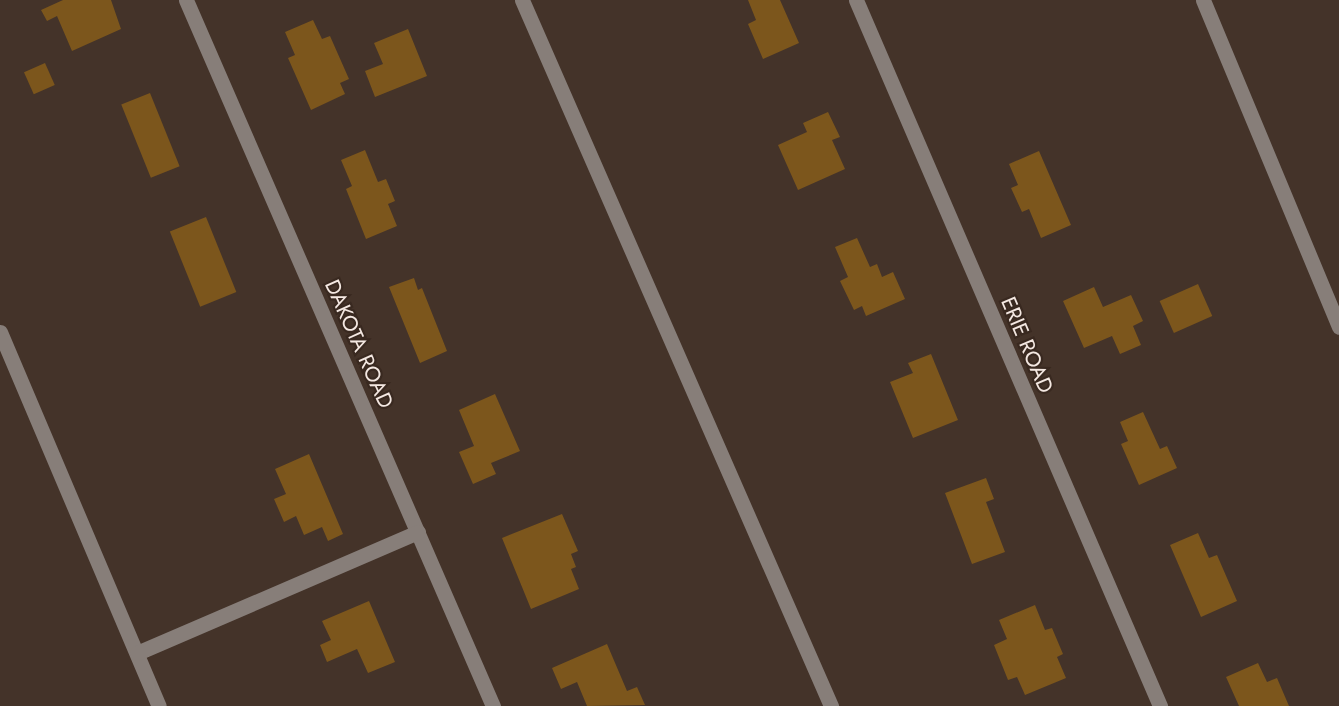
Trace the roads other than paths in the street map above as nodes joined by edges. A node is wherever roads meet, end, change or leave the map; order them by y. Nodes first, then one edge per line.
1 (186, 0) edge
2 (522, 0) edge
3 (856, 0) edge
4 (1203, 0) edge
5 (1339, 327) edge
6 (0, 332) edge
7 (418, 532) junction
8 (137, 653) junction
9 (159, 706) edge
10 (493, 706) edge
11 (831, 706) edge
12 (1160, 706) edge

1 - 7 street, DAKOTA ROAD
2 - 11 street
3 - 12 street, ERIE ROAD
4 - 5 street
6 - 8 street
7 - 8 street
7 - 10 street, DAKOTA ROAD
8 - 9 street

